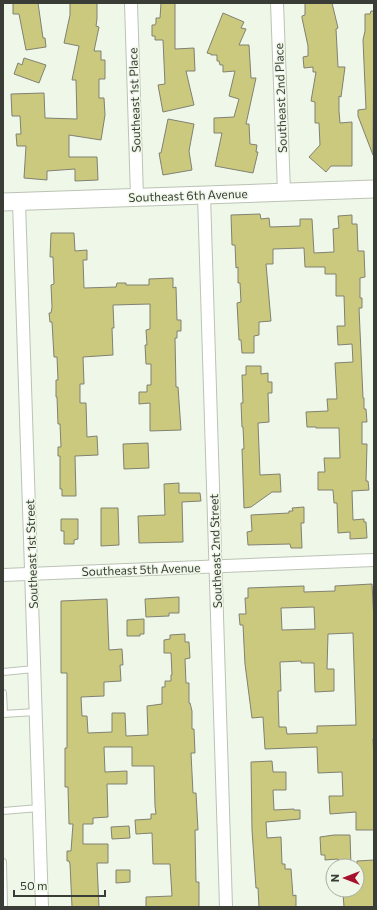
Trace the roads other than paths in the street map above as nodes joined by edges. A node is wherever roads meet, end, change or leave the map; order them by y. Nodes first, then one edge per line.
1 (131, 3) edge
2 (277, 3) edge
3 (374, 189) edge
4 (284, 192) junction
5 (204, 195) junction
6 (137, 197) junction
7 (11, 202) edge
8 (374, 560) edge
9 (216, 566) junction
10 (31, 574) junction
11 (3, 575) edge
12 (34, 670) junction
13 (3, 672) edge
14 (3, 693) edge
15 (36, 712) junction
16 (4, 714) edge
17 (39, 808) junction
18 (3, 811) edge
19 (3, 862) edge
20 (4, 907) edge
21 (42, 907) edge
22 (226, 907) edge

1 - 6 street, Southeast 1st Place
2 - 4 street, Southeast 2nd Place
3 - 4 street, Southeast 6th Avenue
4 - 5 street, Southeast 6th Avenue
5 - 6 street, Southeast 6th Avenue
5 - 9 street, Southeast 2nd Street
6 - 7 street, Southeast 6th Avenue
7 - 10 street, Southeast 1st Street
8 - 9 street, Southeast 5th Avenue
9 - 10 street, Southeast 5th Avenue
9 - 22 street, Southeast 2nd Street
10 - 11 street, Southeast 5th Avenue
10 - 12 street, Southeast 1st Street
12 - 13 lane
12 - 15 street, Southeast 1st Street
14 - 16 lane
15 - 16 lane
15 - 17 street, Southeast 1st Street
17 - 18 lane
17 - 21 street, Southeast 1st Street
19 - 20 lane

